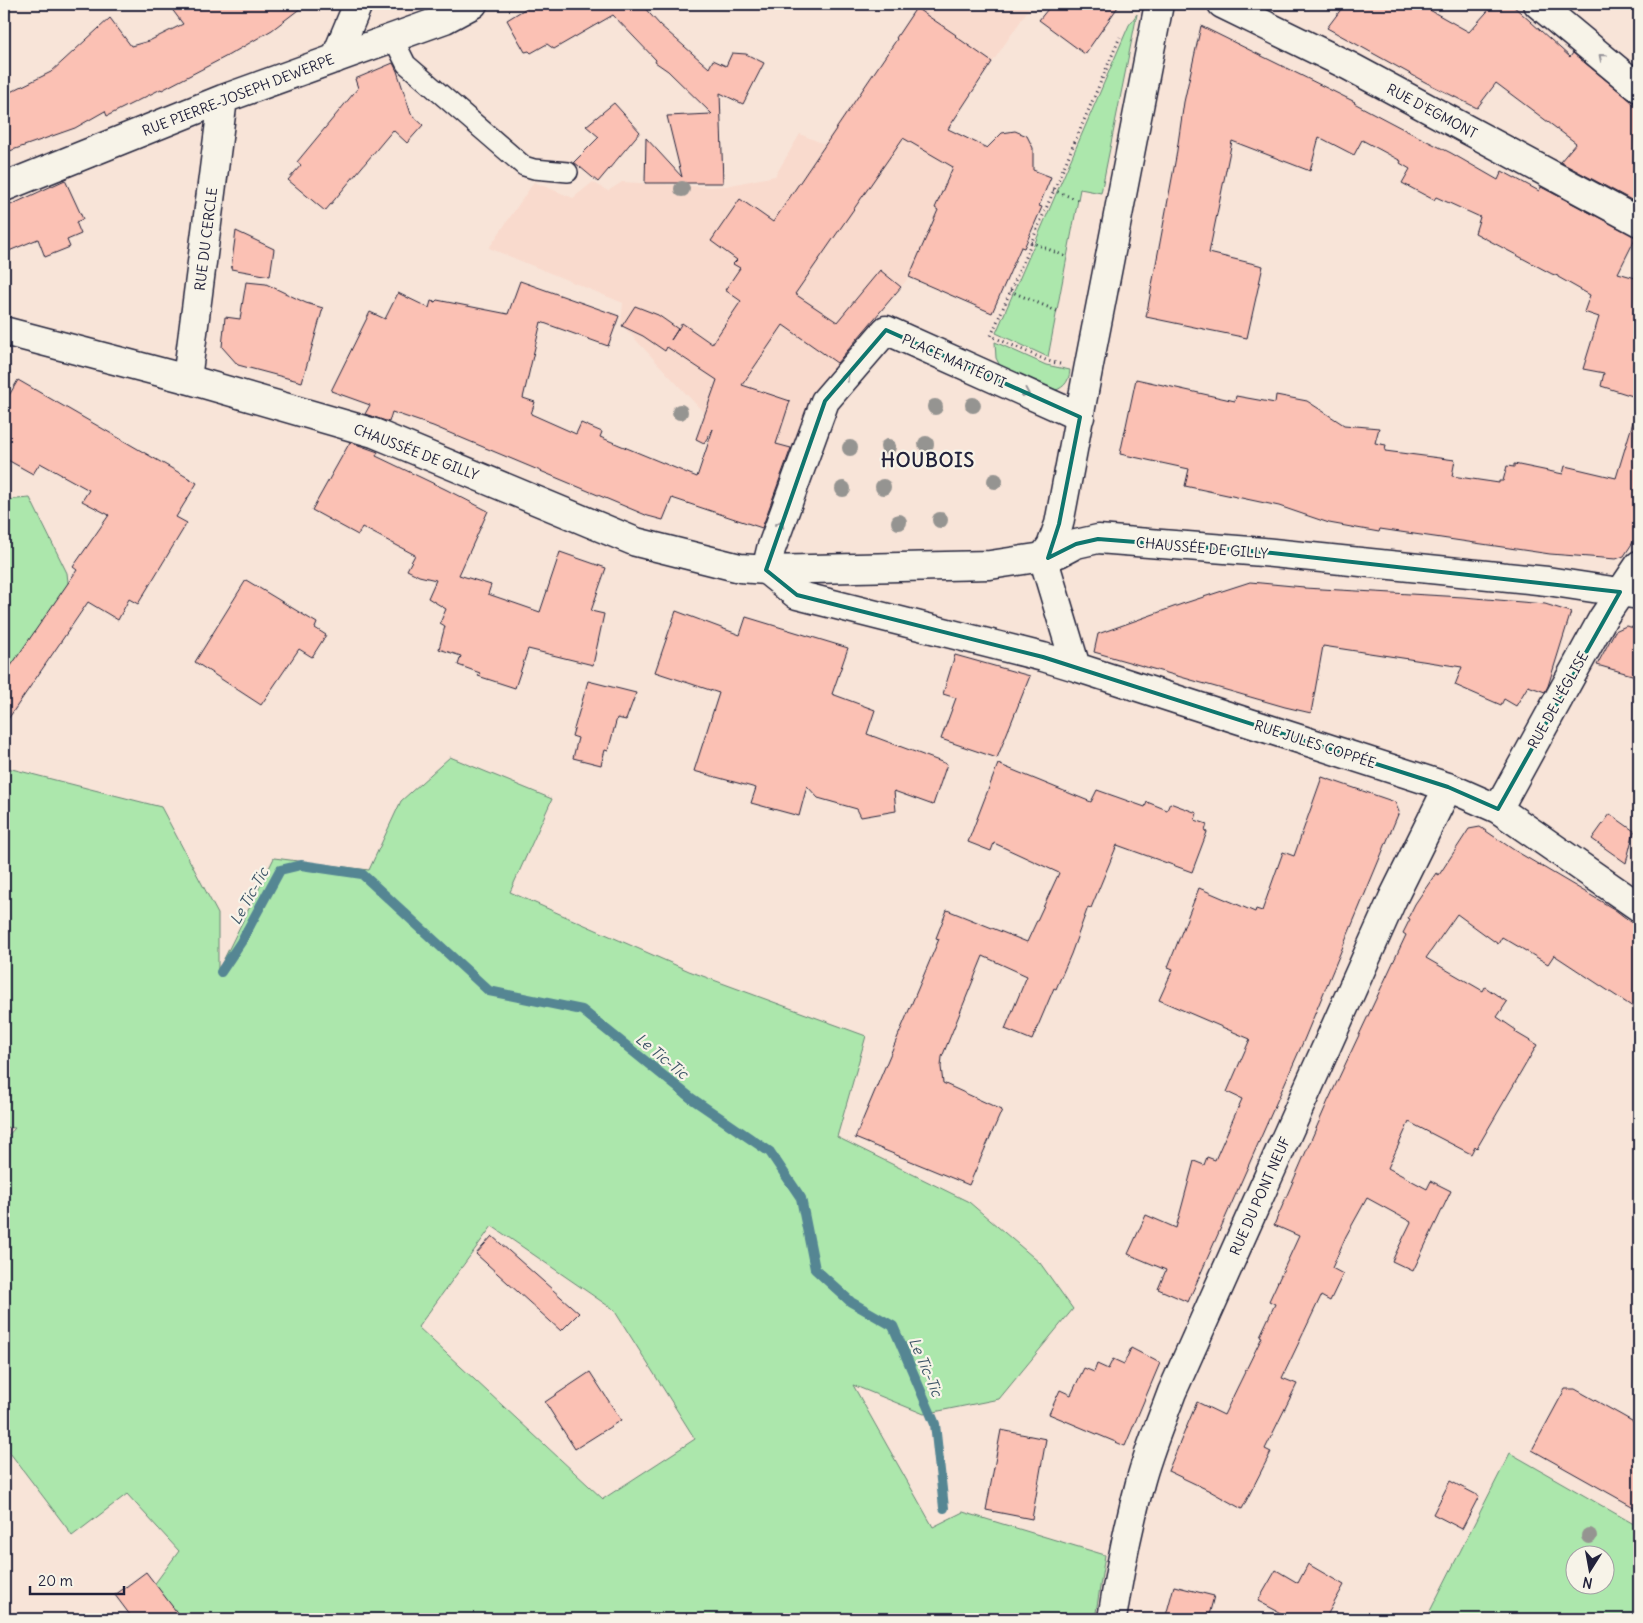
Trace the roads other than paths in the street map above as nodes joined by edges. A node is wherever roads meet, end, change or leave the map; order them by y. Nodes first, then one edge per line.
1 (358, 4) edge
2 (473, 4) edge
3 (1159, 4) edge
4 (1222, 4) edge
5 (1538, 4) edge
6 (393, 38) junction
7 (335, 59) junction
8 (1639, 88) edge
9 (223, 99) junction
10 (568, 172) dead end
11 (4, 187) edge
12 (1639, 222) edge
13 (4, 331) edge
14 (188, 379) junction
15 (1080, 417) junction
16 (1043, 558) junction
17 (1639, 566) edge
18 (766, 570) junction
19 (1630, 594) edge
20 (1076, 667) junction
21 (1448, 787) junction
22 (1498, 809) junction
23 (1639, 907) edge
24 (1112, 1619) edge

1 - 7 street
2 - 6 street, RUE PIERRE-JOSEPH DEWERPE
3 - 15 street
4 - 12 street, RUE D'EGMONT
8 -> 5 street
6 - 7 street, RUE PIERRE-JOSEPH DEWERPE
6 - 10 lane
7 - 9 street, RUE PIERRE-JOSEPH DEWERPE
9 - 11 street, RUE PIERRE-JOSEPH DEWERPE
9 - 14 street, RUE DU CERCLE
13 - 14 street, CHAUSSÉE DE GILLY
14 - 18 street, CHAUSSÉE DE GILLY
15 - 16 street
18 -> 15 street, PLACE MATTÉOTI
16 - 18 street, CHAUSSÉE DE GILLY
16 - 19 street, CHAUSSÉE DE GILLY
16 - 20 street
17 - 19 street, RUE DE L'ÉGLISE
18 - 20 street
19 - 22 street, RUE DE L'ÉGLISE
20 - 21 street, RUE JULES COPPÉE
21 - 22 street, RUE JULES COPPÉE
21 - 24 street, RUE DU PONT NEUF
22 - 23 street, RUE JULES COPPÉE

